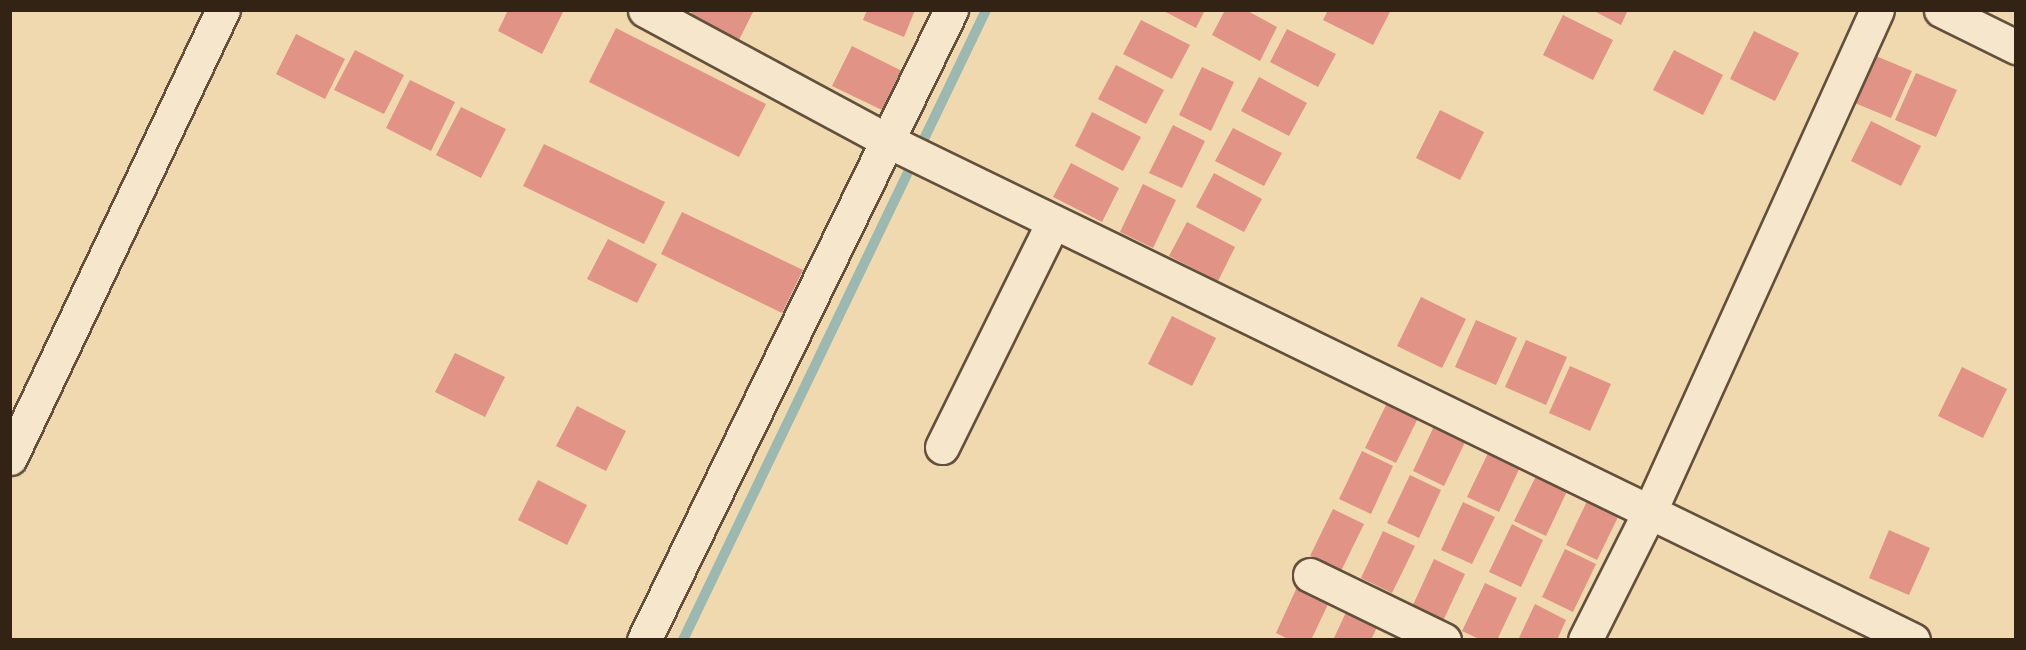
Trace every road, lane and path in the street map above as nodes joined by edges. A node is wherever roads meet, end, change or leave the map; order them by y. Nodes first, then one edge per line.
1 (223, 10) edge
2 (645, 10) edge
3 (951, 10) edge
4 (1877, 10) edge
5 (1941, 10) edge
6 (2016, 47) edge
7 (888, 141) junction
8 (1053, 222) junction
9 (942, 447) dead end
10 (10, 458) edge
11 (1649, 513) junction
12 (1310, 575) dead end
13 (644, 639) edge
14 (1444, 639) edge
15 (1585, 639) edge
16 (1913, 639) edge

1 - 10 street
2 - 7 street
3 - 7 street
4 - 11 street
5 - 6 street
7 - 8 street
7 - 13 street
8 - 9 street
8 - 11 street
11 - 15 street
11 - 16 street
12 - 14 street

